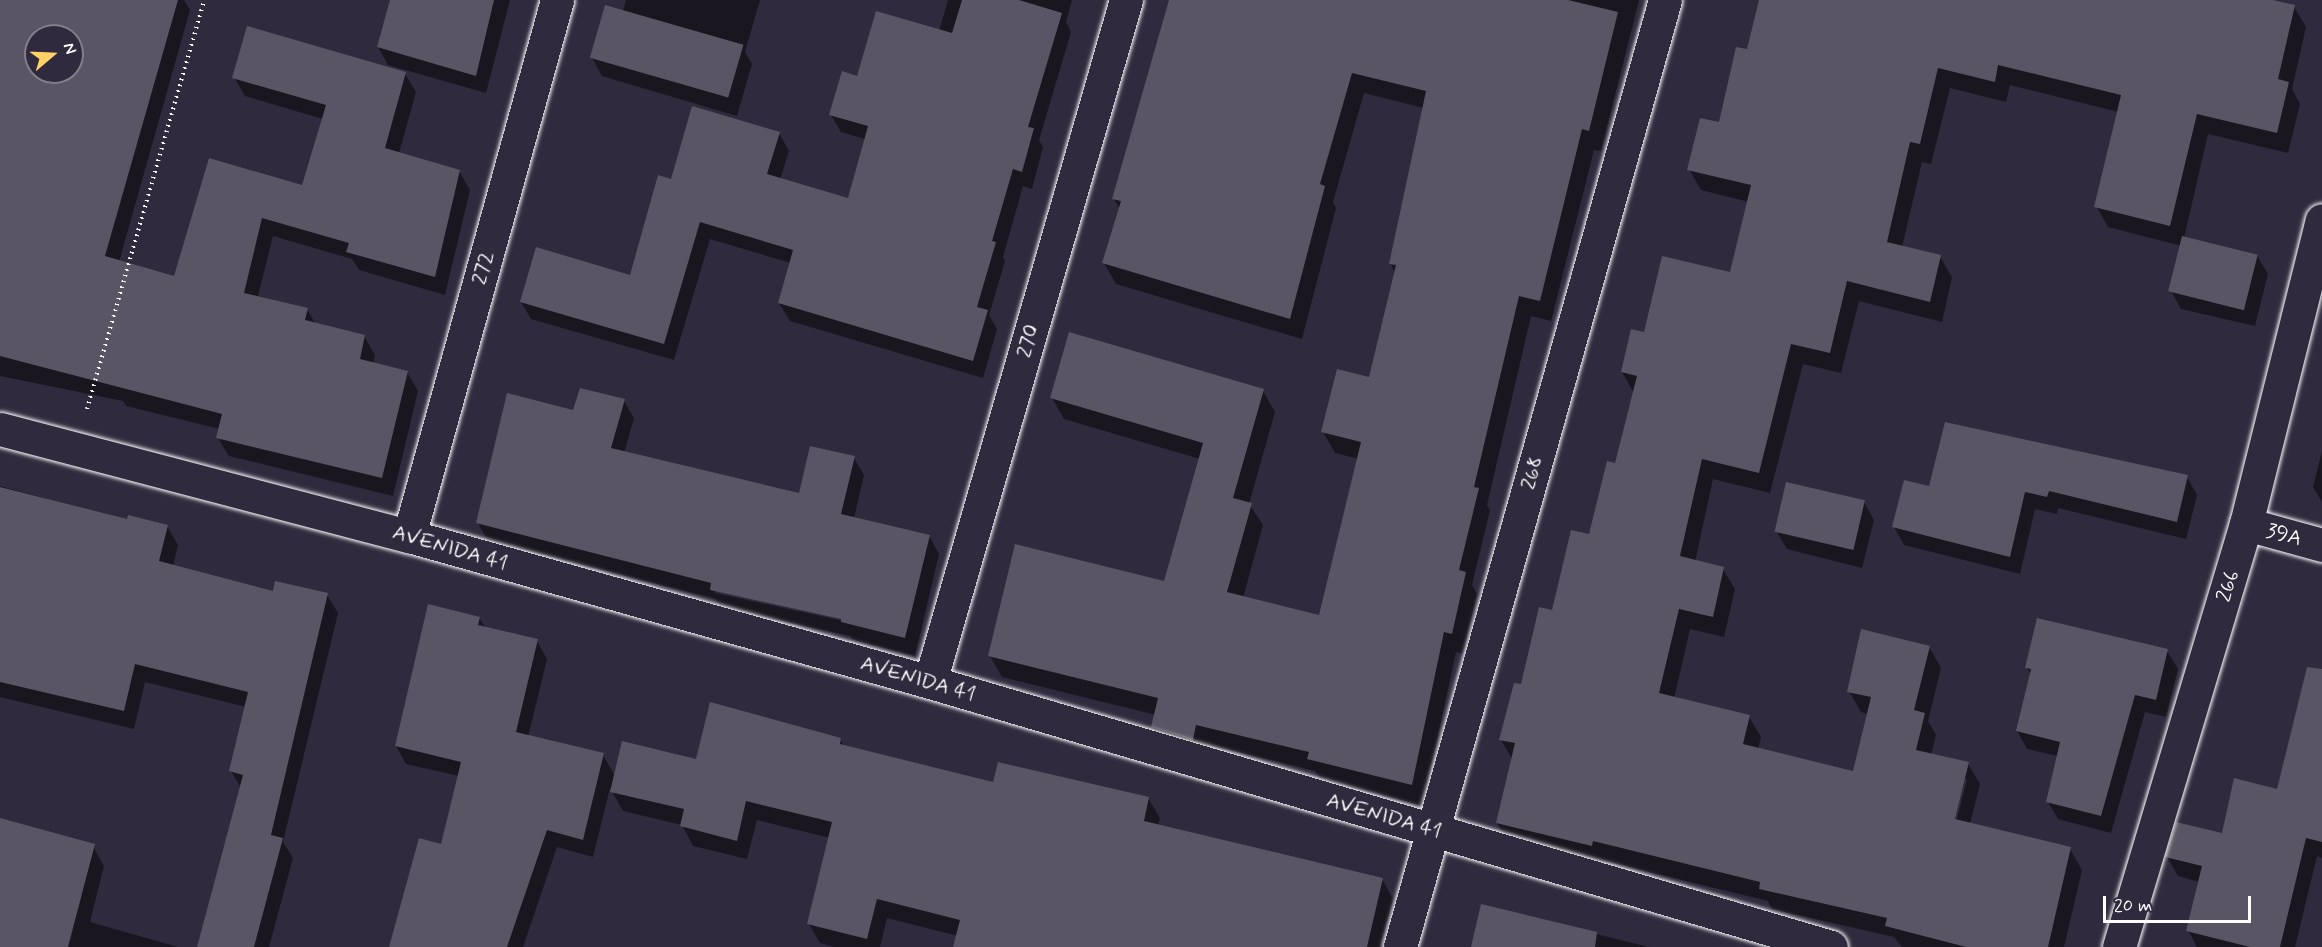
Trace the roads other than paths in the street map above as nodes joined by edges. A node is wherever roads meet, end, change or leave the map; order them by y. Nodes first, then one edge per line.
1 (557, 0) edge
2 (1126, 0) edge
3 (1665, 0) edge
4 (2322, 220) edge
5 (0, 429) edge
6 (2246, 525) junction
7 (409, 537) junction
8 (2322, 545) edge
9 (930, 682) junction
10 (1432, 830) junction
11 (1400, 947) edge
12 (1831, 947) edge
13 (2119, 947) edge

1 - 7 street, 272
2 - 9 street, 270
3 - 10 street, 268
4 - 6 street, 266
5 - 7 street, AVENIDA 41
6 - 8 street, 39A
6 - 13 street, 266
7 - 9 street, AVENIDA 41
9 - 10 street, AVENIDA 41
10 - 11 street, 268
10 - 12 street, AVENIDA 41

